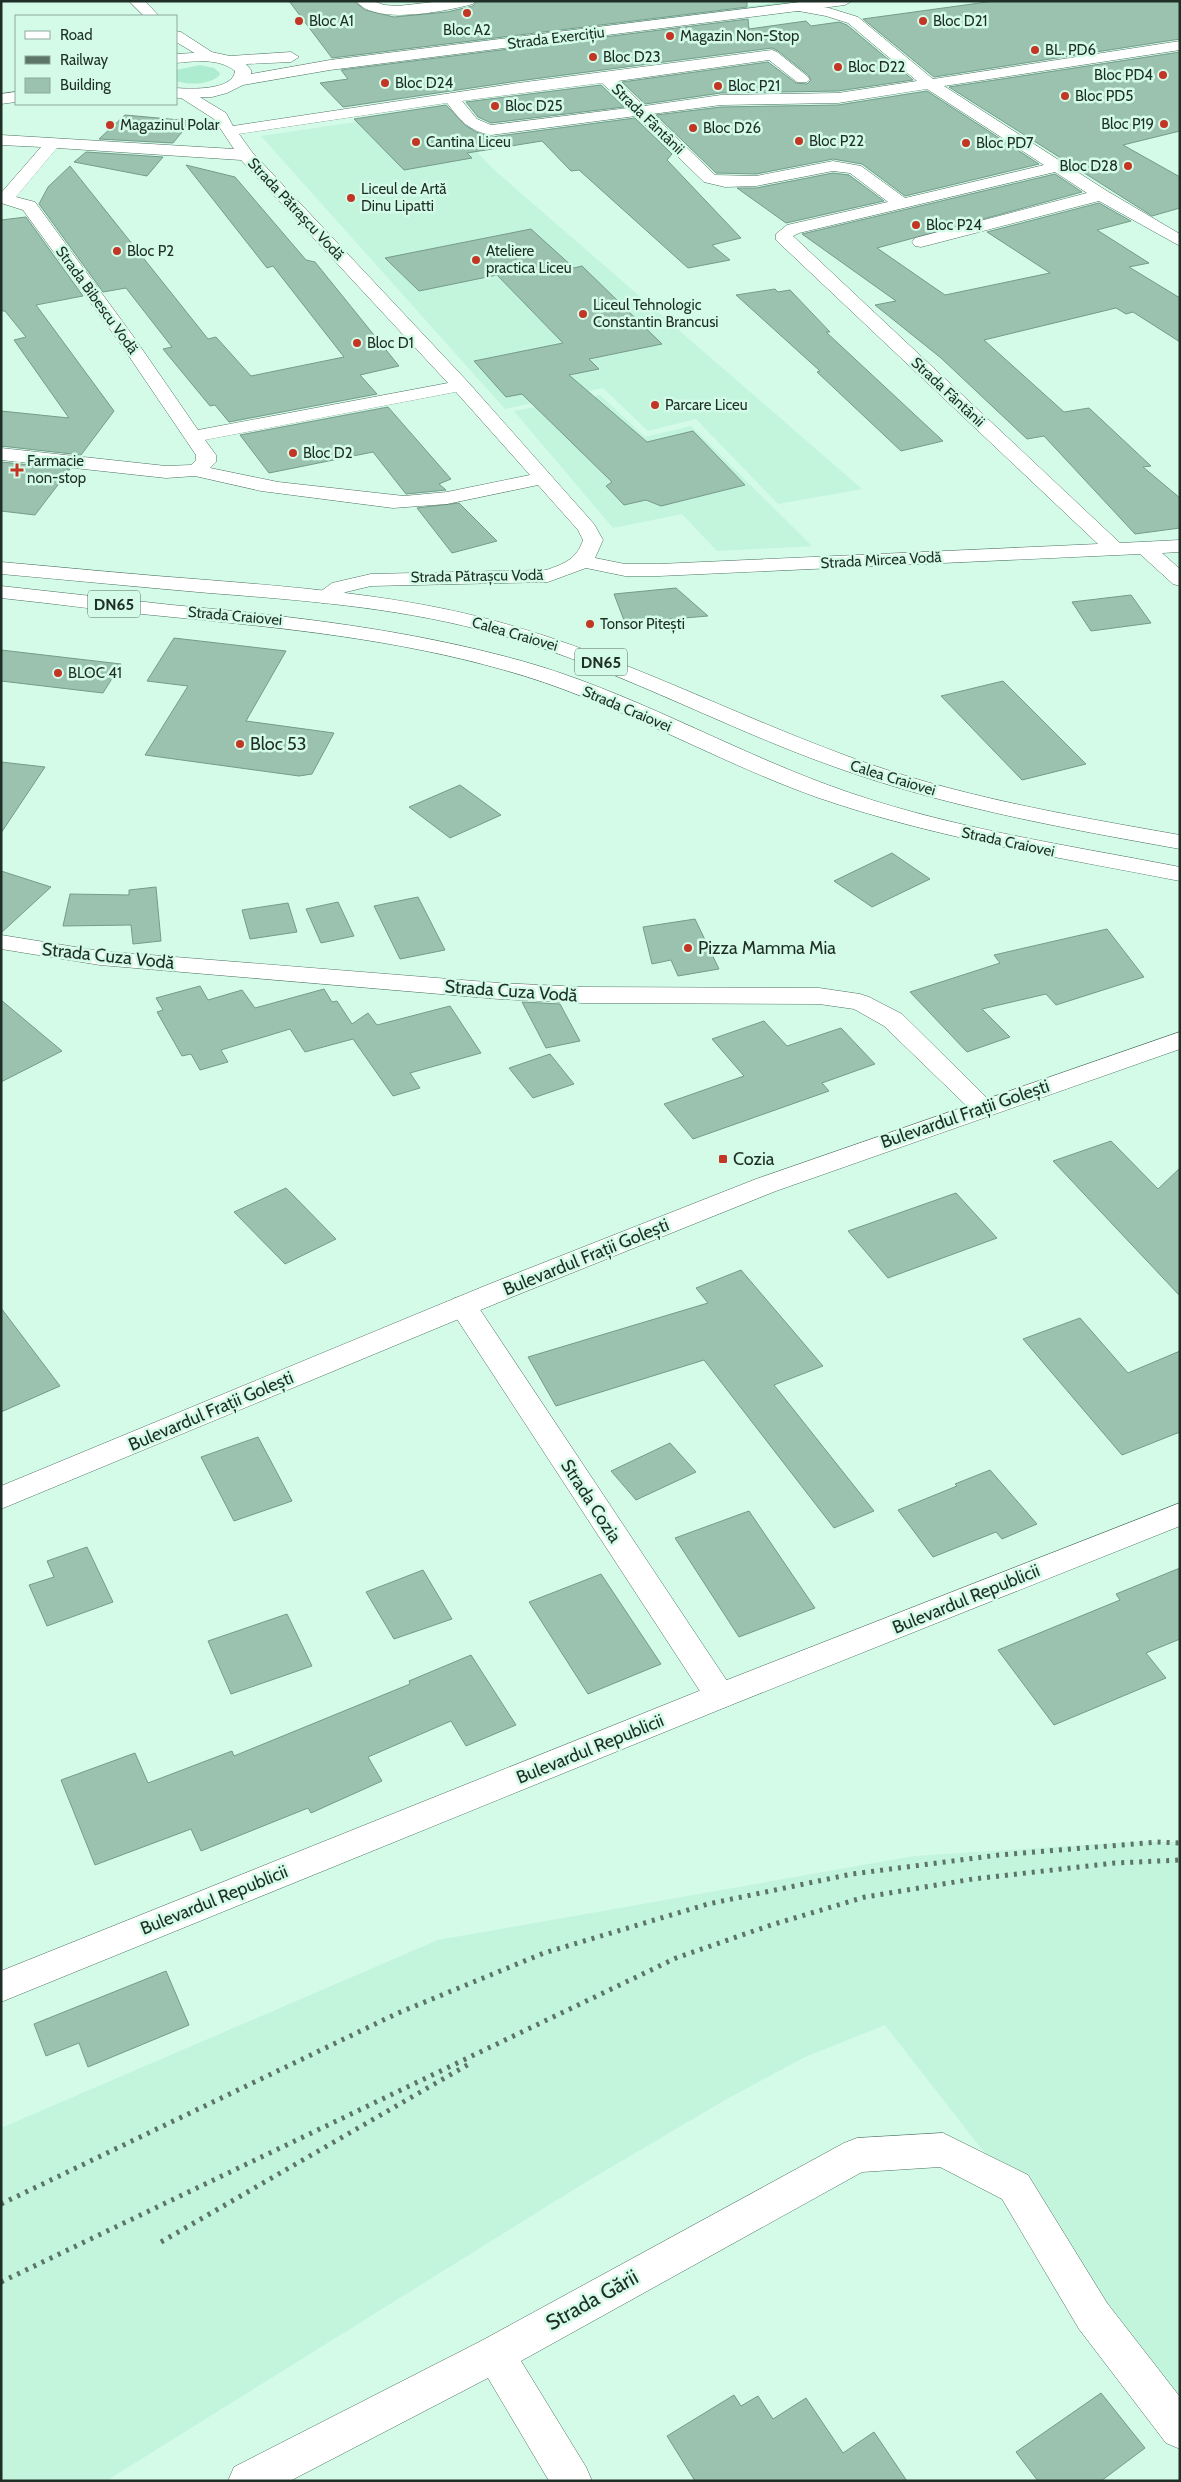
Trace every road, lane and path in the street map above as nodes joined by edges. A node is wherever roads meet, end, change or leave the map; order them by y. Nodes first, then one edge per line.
1 (136, 1) edge
2 (363, 1) edge
3 (468, 1) edge
4 (752, 1) edge
5 (852, 2) edge
6 (798, 7) junction
7 (151, 15) edge
8 (853, 20) junction
9 (178, 35) edge
10 (1180, 45) edge
11 (213, 58) junction
12 (178, 59) edge
13 (229, 61) junction
14 (606, 78) junction
15 (802, 78) dead end
16 (233, 84) junction
17 (930, 84) junction
18 (15, 86) edge
19 (1, 87) edge
20 (179, 93) edge
21 (15, 97) edge
22 (451, 98) junction
23 (1, 99) edge
24 (638, 110) junction
25 (224, 124) junction
26 (1, 140) edge
27 (53, 143) junction
28 (246, 155) junction
29 (1057, 166) junction
30 (1101, 195) junction
31 (4, 198) edge
32 (901, 203) junction
33 (1180, 241) edge
34 (921, 242) dead end
35 (461, 386) junction
36 (193, 437) junction
37 (1, 454) edge
38 (196, 470) junction
39 (543, 478) junction
40 (1180, 546) edge
41 (1144, 548) junction
42 (1115, 549) junction
43 (582, 561) junction
44 (1, 568) edge
45 (1180, 580) edge
46 (1, 592) edge
47 (323, 597) junction
48 (1180, 842) edge
49 (1180, 874) edge
50 (1, 942) edge
51 (1180, 1040) edge
52 (982, 1108) junction
53 (463, 1306) junction
54 (1, 1498) edge
55 (1180, 1514) edge
56 (720, 1696) junction
57 (1, 1986) edge
58 (495, 2354) junction
59 (1180, 2429) edge
60 (248, 2481) edge
61 (572, 2481) edge

1 - 7 street
2 - 3 street
4 - 13 street, Strada Exercițiu
5 - 6 street, Strada Exercițiu
5 - 8 street
6 - 8 street
6 - 16 street, Strada Exercițiu
8 - 17 street
9 - 11 street
10 - 17 street
11 - 12 street
11 - 13 street, Strada Exercițiu
13 - 16 street
14 - 15 street
14 - 22 street, Strada Fântânii
14 - 24 street, Strada Fântânii
16 - 20 street, Strada Exercițiu
16 - 25 street
17 - 24 street
17 - 29 street
18 - 19 street
20 - 25 street
21 - 23 street
22 - 24 street
22 - 25 street, Strada Fântânii
24 - 32 street, Strada Fântânii
25 - 28 street, Strada Pătrașcu Vodă
26 - 27 street
27 - 28 street
27 - 31 street, Strada Bibescu Vodă
28 - 35 street, Strada Pătrașcu Vodă
29 - 30 street
29 - 32 street, Strada Fântânii
30 - 33 street
30 - 34 street
31 - 36 street, Strada Bibescu Vodă
32 - 42 street, Strada Fântânii
35 - 36 street
35 - 39 street, Strada Pătrașcu Vodă
36 - 38 street, Strada Bibescu Vodă
37 - 38 street
38 - 39 street
39 - 43 street, Strada Pătrașcu Vodă
40 - 41 street, Strada Mircea Vodă
41 - 42 street, Strada Mircea Vodă
41 - 45 street
42 - 43 street, Strada Mircea Vodă
43 - 47 street, Strada Pătrașcu Vodă
44 - 47 street, Calea Craiovei / DN65
46 - 49 street, Strada Craiovei / DN65
47 - 48 street, Calea Craiovei / DN65
50 - 52 street, Strada Cuza Vodă
51 - 52 street, Bulevardul Frații Golești
52 - 53 street, Bulevardul Frații Golești
53 - 54 street, Bulevardul Frații Golești
53 - 56 street, Strada Cozia
55 - 56 street, Bulevardul Republicii
56 - 57 street, Bulevardul Republicii
58 - 59 street, Strada Gării
58 - 60 street, Strada Gării
58 - 61 street

